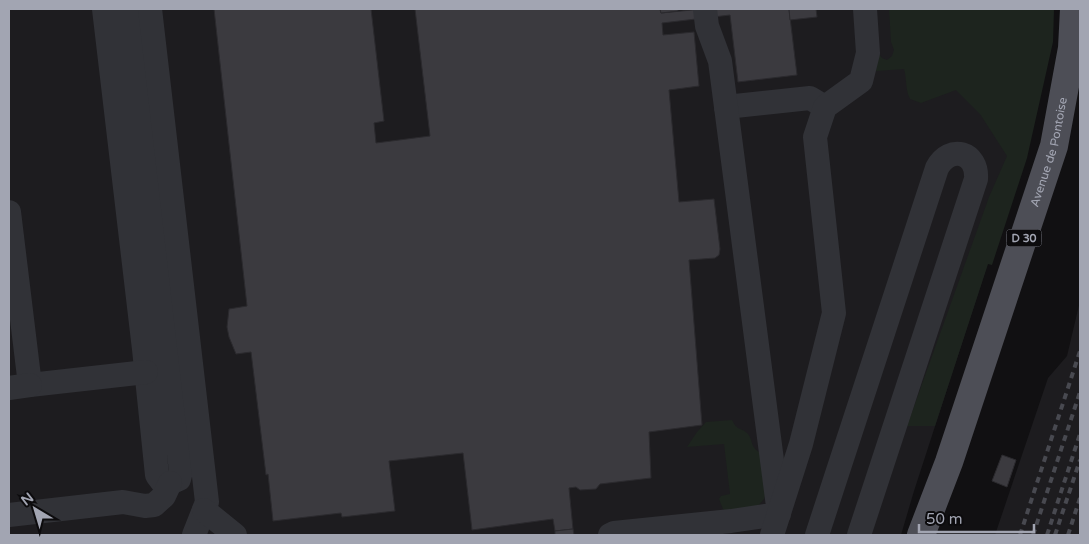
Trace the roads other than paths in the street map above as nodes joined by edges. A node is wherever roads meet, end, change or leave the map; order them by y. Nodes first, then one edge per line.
1 (104, 9) edge
2 (127, 9) edge
3 (150, 9) edge
4 (705, 9) edge
5 (865, 9) edge
6 (1074, 9) edge
7 (726, 107) junction
8 (825, 107) junction
9 (9, 212) edge
10 (146, 372) junction
11 (20, 387) edge
12 (949, 462) junction
13 (170, 483) junction
14 (204, 510) junction
15 (9, 515) edge
16 (776, 525) edge
17 (194, 535) edge
18 (235, 535) edge
19 (610, 535) edge
20 (817, 535) edge
21 (859, 535) edge
22 (921, 535) edge
23 (932, 535) edge

1 - 10 lane
2 - 13 lane
3 - 14 lane
4 - 7 lane
5 - 8 lane
6 - 12 main road, Avenue de Pontoise / D 30
7 - 8 lane
7 - 16 lane
8 - 16 lane
9 - 11 lane
10 - 11 lane
10 - 13 lane
12 - 22 main road, Avenue de Pontoise / D 30
12 - 23 main road, Avenue de Pontoise / D 30
13 - 15 lane
14 - 17 lane
14 - 18 lane
16 - 19 lane
20 - 21 lane

